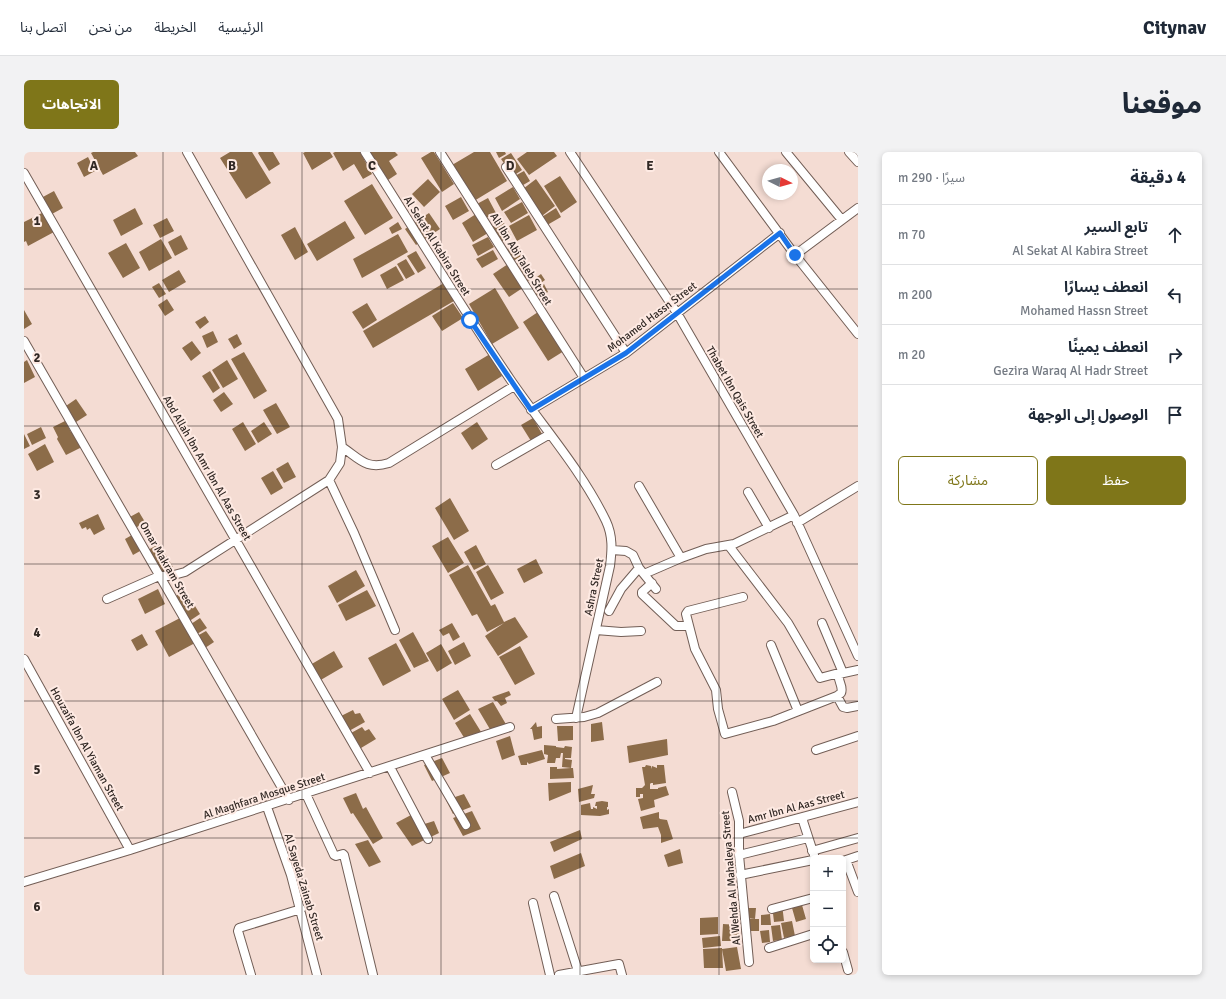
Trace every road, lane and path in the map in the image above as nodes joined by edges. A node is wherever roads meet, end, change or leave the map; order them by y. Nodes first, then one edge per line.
1 (187, 152) edge
2 (365, 152) edge
3 (440, 152) edge
4 (570, 152) edge
5 (719, 152) edge
6 (786, 152) edge
7 (849, 152) edge
8 (858, 162) edge
9 (506, 167) dead end
10 (24, 173) edge
11 (858, 208) edge
12 (842, 220) junction
13 (780, 233) junction
14 (795, 255) junction
15 (677, 313) junction
16 (858, 334) edge
17 (24, 341) edge
18 (626, 353) junction
19 (584, 378) junction
20 (514, 386) junction
21 (531, 410) junction
22 (550, 434) junction
23 (342, 447) junction
24 (496, 465) dead end
25 (329, 480) junction
26 (639, 486) dead end
27 (858, 486) edge
28 (748, 492) dead end
29 (795, 519) junction
30 (769, 528) junction
31 (236, 540) junction
32 (730, 546) junction
33 (612, 550) junction
34 (681, 558) junction
35 (642, 571) junction
36 (159, 576) junction
37 (743, 597) dead end
38 (108, 599) dead end
39 (609, 611) dead end
40 (822, 623) dead end
41 (689, 626) junction
42 (395, 630) dead end
43 (596, 630) junction
44 (641, 631) dead end
45 (770, 644) dead end
46 (858, 656) edge
47 (24, 659) edge
48 (858, 670) edge
49 (841, 673) junction
50 (657, 682) dead end
51 (837, 696) junction
52 (858, 706) edge
53 (798, 711) junction
54 (576, 718) junction
55 (556, 719) dead end
56 (510, 728) dead end
57 (858, 736) edge
58 (816, 750) dead end
59 (425, 755) junction
60 (390, 767) junction
61 (370, 773) junction
62 (732, 792) dead end
63 (306, 794) junction
64 (289, 800) junction
65 (858, 802) edge
66 (268, 807) junction
67 (802, 818) junction
68 (466, 826) dead end
69 (739, 834) junction
70 (808, 838) junction
71 (858, 838) edge
72 (428, 839) dead end
73 (130, 850) junction
74 (739, 855) junction
75 (813, 855) edge
76 (816, 855) edge
77 (858, 856) edge
78 (810, 857) edge
79 (846, 860) edge
80 (846, 865) edge
81 (740, 876) junction
82 (24, 882) edge
83 (858, 892) edge
84 (554, 896) dead end
85 (810, 899) edge
86 (533, 903) dead end
87 (301, 909) junction
88 (772, 909) dead end
89 (810, 935) edge
90 (769, 948) dead end
91 (749, 962) dead end
92 (846, 963) edge
93 (848, 970) dead end
94 (578, 972) junction
95 (251, 975) edge
96 (317, 975) edge
97 (373, 975) edge
98 (550, 975) edge
99 (559, 975) edge
100 (622, 975) edge

1 - 23 street
2 - 20 street, Al Sekat Al Kabira Street
3 - 19 street, Ali Ibn Abi Taleb Street
4 - 15 street, Thabet Ibn Qais Street
5 - 13 street
6 - 12 street
7 - 8 street
9 - 18 street
10 - 31 street, Abd Allah Ibn Amr Ibn Al Aas Street
11 - 12 street
12 - 14 street
13 - 14 street
13 - 15 street, Mohamed Hassn Street
14 - 16 street
15 - 18 street, Mohamed Hassn Street
15 - 29 street, Thabet Ibn Qais Street
17 - 36 street, Omar Makram Street
18 - 19 street, Mohamed Hassn Street
19 - 21 street, Mohamed Hassn Street
20 - 21 street, Al Sekat Al Kabira Street
20 - 23 street
21 - 22 street, Ashra Street
22 - 24 street
22 - 33 street, Ashra Street
23 - 25 street
25 - 31 street
25 - 42 street
26 - 34 street
27 - 29 street
28 - 30 street
29 - 30 street
29 - 46 street, Thabet Ibn Qais Street
30 - 32 street
31 - 36 street
31 - 61 street, Abd Allah Ibn Amr Ibn Al Aas Street
32 - 34 street
32 - 49 street
33 - 35 street
33 - 43 street, Ashra Street
34 - 35 street
35 - 39 street
35 - 41 street
36 - 38 street
36 - 64 street, Omar Makram Street
37 - 41 street
40 - 49 street
41 - 53 street
43 - 44 street
43 - 54 street, Ashra Street
45 - 53 street
47 - 73 street, Houzaifa Ibn Al Yiaman Street
48 - 49 street
49 - 51 street
50 - 54 street
51 - 52 street
51 - 53 street
54 - 55 street
56 - 59 street, Al Maghfara Mosque Street
57 - 58 street
59 - 60 street, Al Maghfara Mosque Street
59 - 68 street
60 - 61 street, Al Maghfara Mosque Street
60 - 72 street
61 - 63 street, Al Maghfara Mosque Street
62 - 69 street, Al Wehda Al Mahaleya Street
63 - 64 street, Al Maghfara Mosque Street
63 - 97 street
64 - 66 street, Al Maghfara Mosque Street
65 - 67 street, Amr Ibn Al Aas Street
66 - 73 street, Al Maghfara Mosque Street
66 - 87 street, Al Sayeda Zainab Street
67 - 69 street, Amr Ibn Al Aas Street
67 - 70 street
69 - 74 street, Al Wehda Al Mahaleya Street
70 - 74 street
70 - 75 street
71 - 76 street
73 - 82 street, Al Maghfara Mosque Street
74 - 81 street, Al Wehda Al Mahaleya Street
77 - 79 street
78 - 81 street
80 - 83 street
81 - 91 street, Al Wehda Al Mahaleya Street
84 - 94 street
85 - 88 street
86 - 98 street
87 - 95 street
87 - 96 street, Al Sayeda Zainab Street
89 - 90 street
92 - 93 street
94 - 99 street
94 - 100 street

